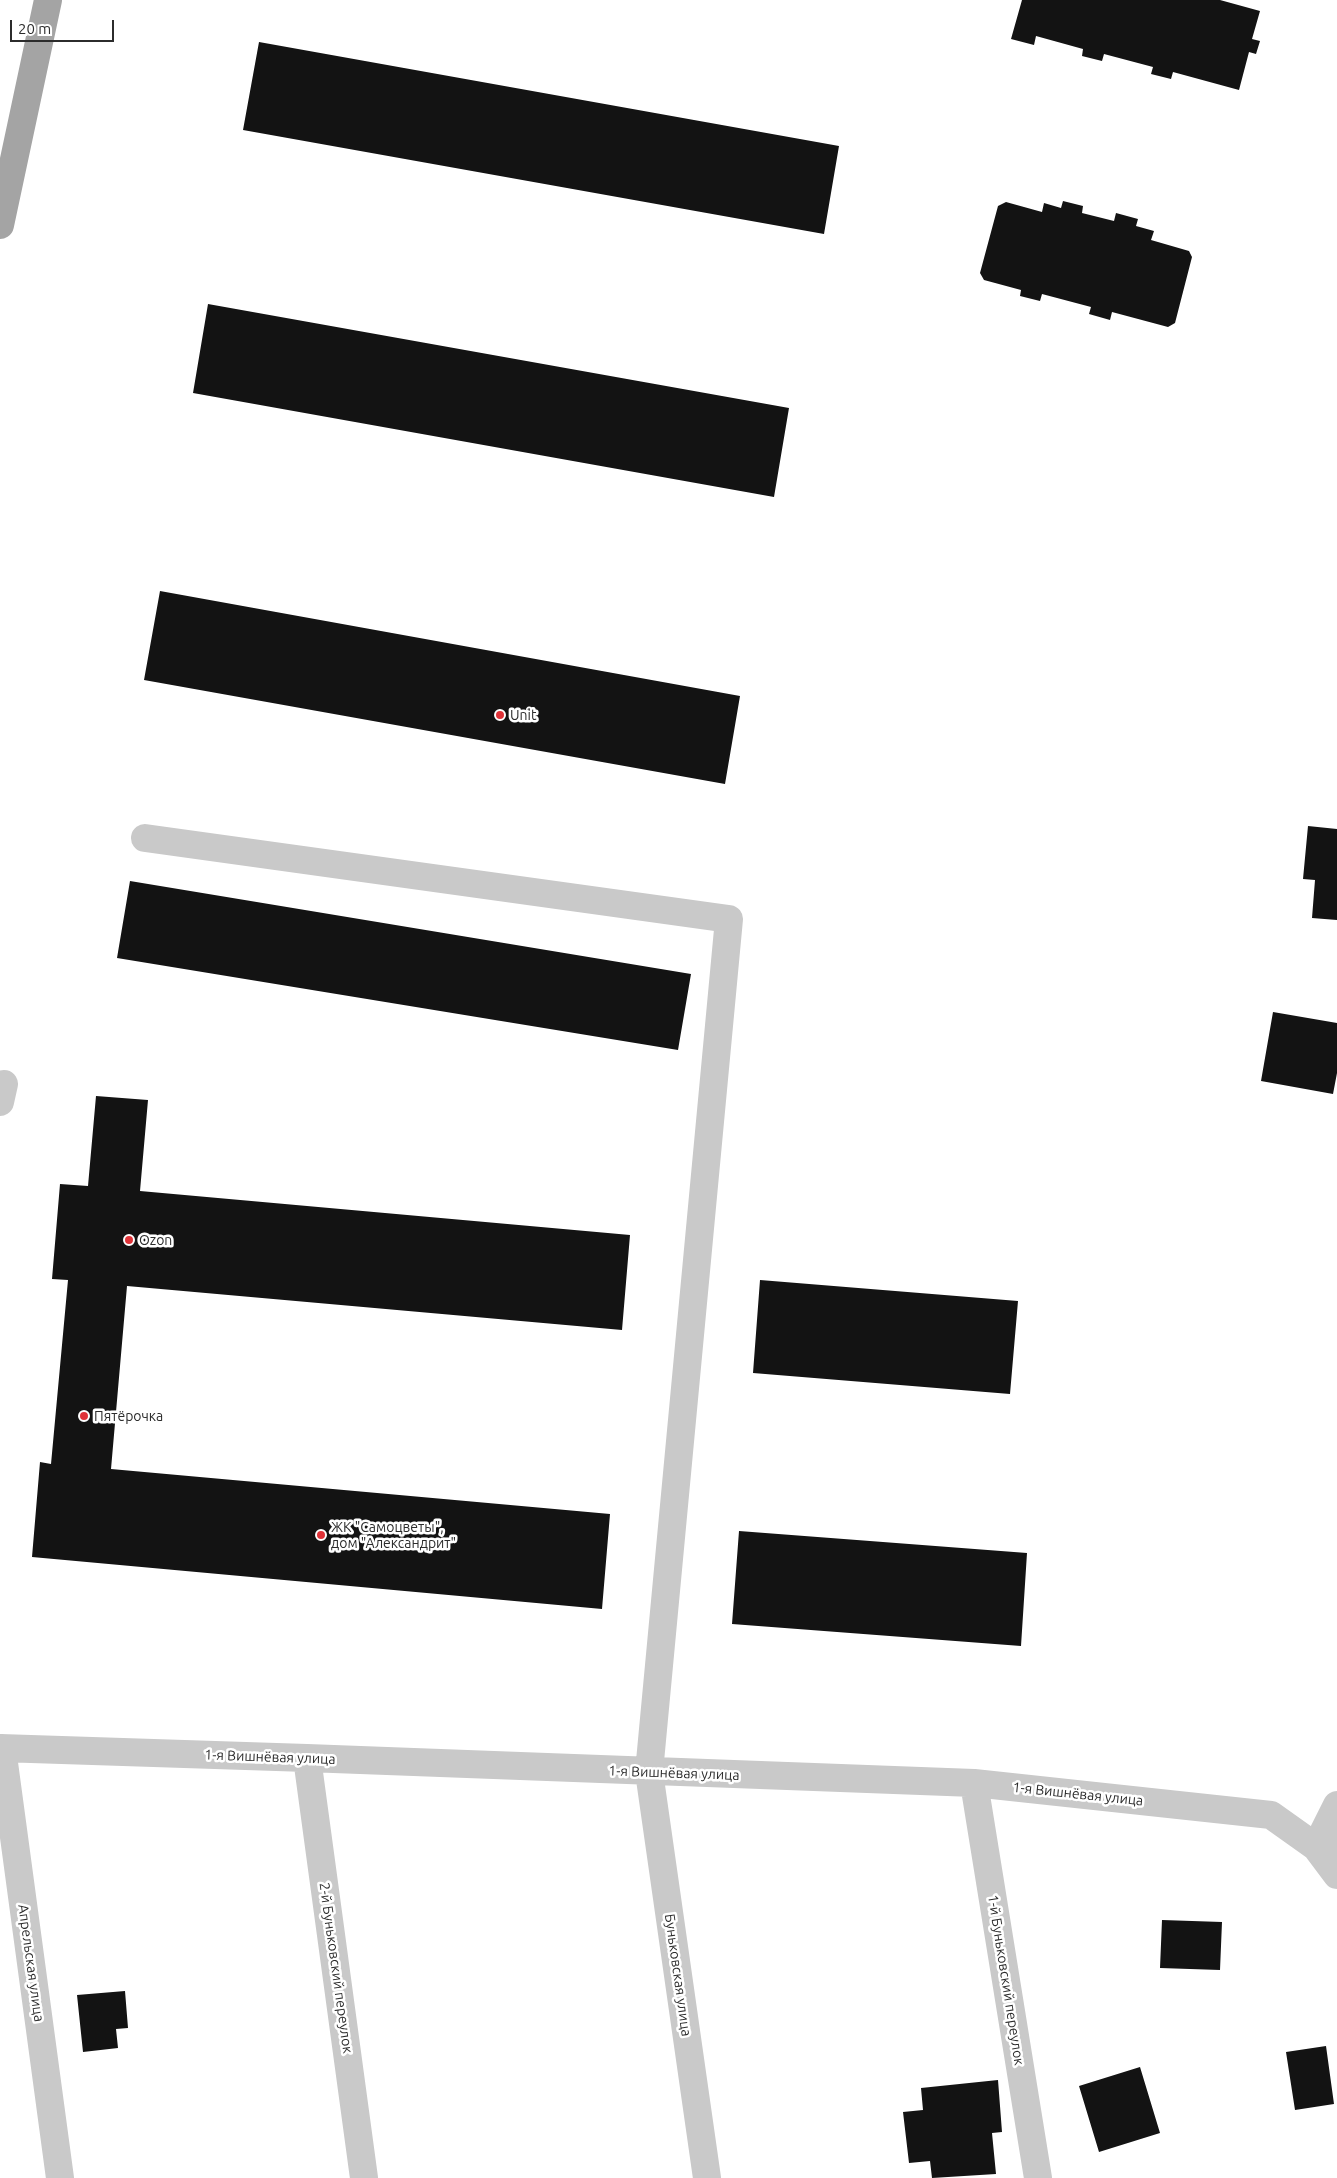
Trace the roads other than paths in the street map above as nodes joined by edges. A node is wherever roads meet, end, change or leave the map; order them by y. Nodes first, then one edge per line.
1 (48, 0) edge
2 (0, 225) edge
3 (144, 838) dead end
4 (1, 1748) edge
5 (308, 1758) junction
6 (649, 1772) junction
7 (974, 1783) junction
8 (1337, 1805) edge
9 (1327, 1848) edge
10 (1337, 1875) edge
11 (60, 2178) edge
12 (364, 2178) edge
13 (707, 2178) edge
14 (1038, 2178) edge

1 - 2 main road
3 - 6 street, Буньковская улица
4 - 5 street, 1-я Вишнёвая улица
4 - 11 street, Апрельская улица
5 - 6 street, 1-я Вишнёвая улица
5 - 12 street, 2-й Буньковский переулок
6 - 7 street, 1-я Вишнёвая улица
6 - 13 street, Буньковская улица
7 - 9 street, 1-я Вишнёвая улица
7 - 14 street, 1-й Буньковский переулок
8 - 9 street
9 - 10 street, 1-я Вишнёвая улица

